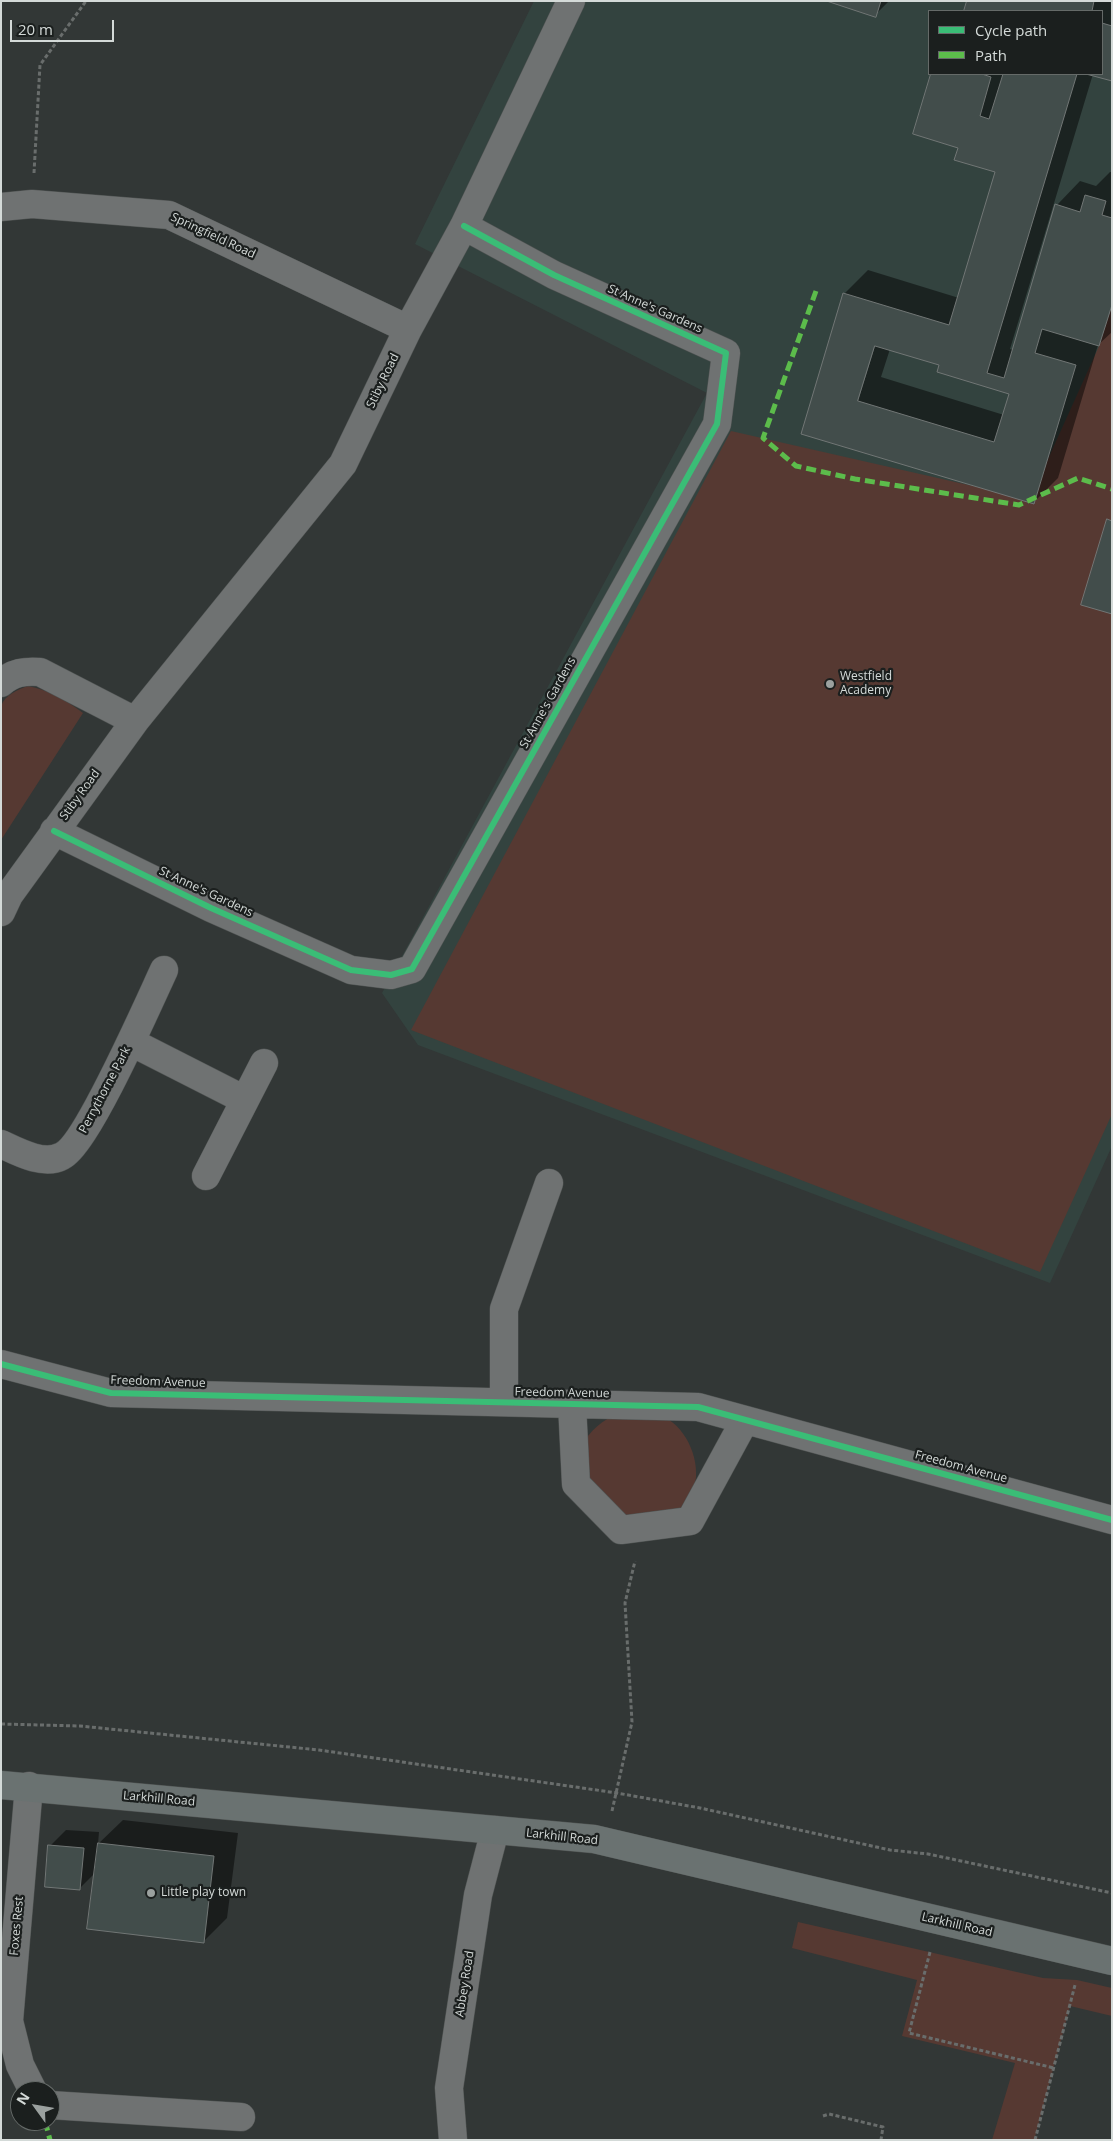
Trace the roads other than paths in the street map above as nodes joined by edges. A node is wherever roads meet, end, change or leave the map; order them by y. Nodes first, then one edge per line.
1 (570, 1) edge
2 (1, 207) edge
3 (464, 226) junction
4 (408, 329) junction
5 (1, 683) edge
6 (135, 720) junction
7 (54, 831) junction
8 (4, 899) edge
9 (164, 970) dead end
10 (131, 1042) junction
11 (264, 1063) dead end
12 (245, 1100) junction
13 (1, 1144) edge
14 (206, 1176) dead end
15 (548, 1183) dead end
16 (1, 1364) edge
17 (504, 1402) junction
18 (572, 1404) junction
19 (745, 1420) junction
20 (1112, 1520) edge
21 (1, 1785) edge
22 (29, 1786) junction
23 (495, 1830) junction
24 (1112, 1961) edge
25 (29, 2081) edge
26 (60, 2106) edge
27 (240, 2117) dead end
28 (453, 2140) edge

1 - 3 street, Stiby Road
2 - 4 street, Springfield Road
3 - 4 street, Stiby Road
3 - 7 street, St Anne's Gardens
4 - 6 street, Stiby Road
5 - 6 street
6 - 7 street, Stiby Road
7 - 8 street, Stiby Road
9 - 10 street, Perrythorne Park
10 - 12 street, Perrythorne Park
10 - 13 street, Perrythorne Park
11 - 12 street
12 - 14 street
15 - 17 street, Freedom Avenue
16 - 17 street, Freedom Avenue
17 - 18 street, Freedom Avenue
18 - 19 street, Freedom Avenue
18 - 19 street, Freedom Avenue
19 - 20 street, Freedom Avenue
21 - 22 street, Larkhill Road
22 - 23 street, Larkhill Road
22 - 25 street, Foxes Rest
23 - 24 street, Larkhill Road
23 - 28 street, Abbey Road
26 - 27 street

